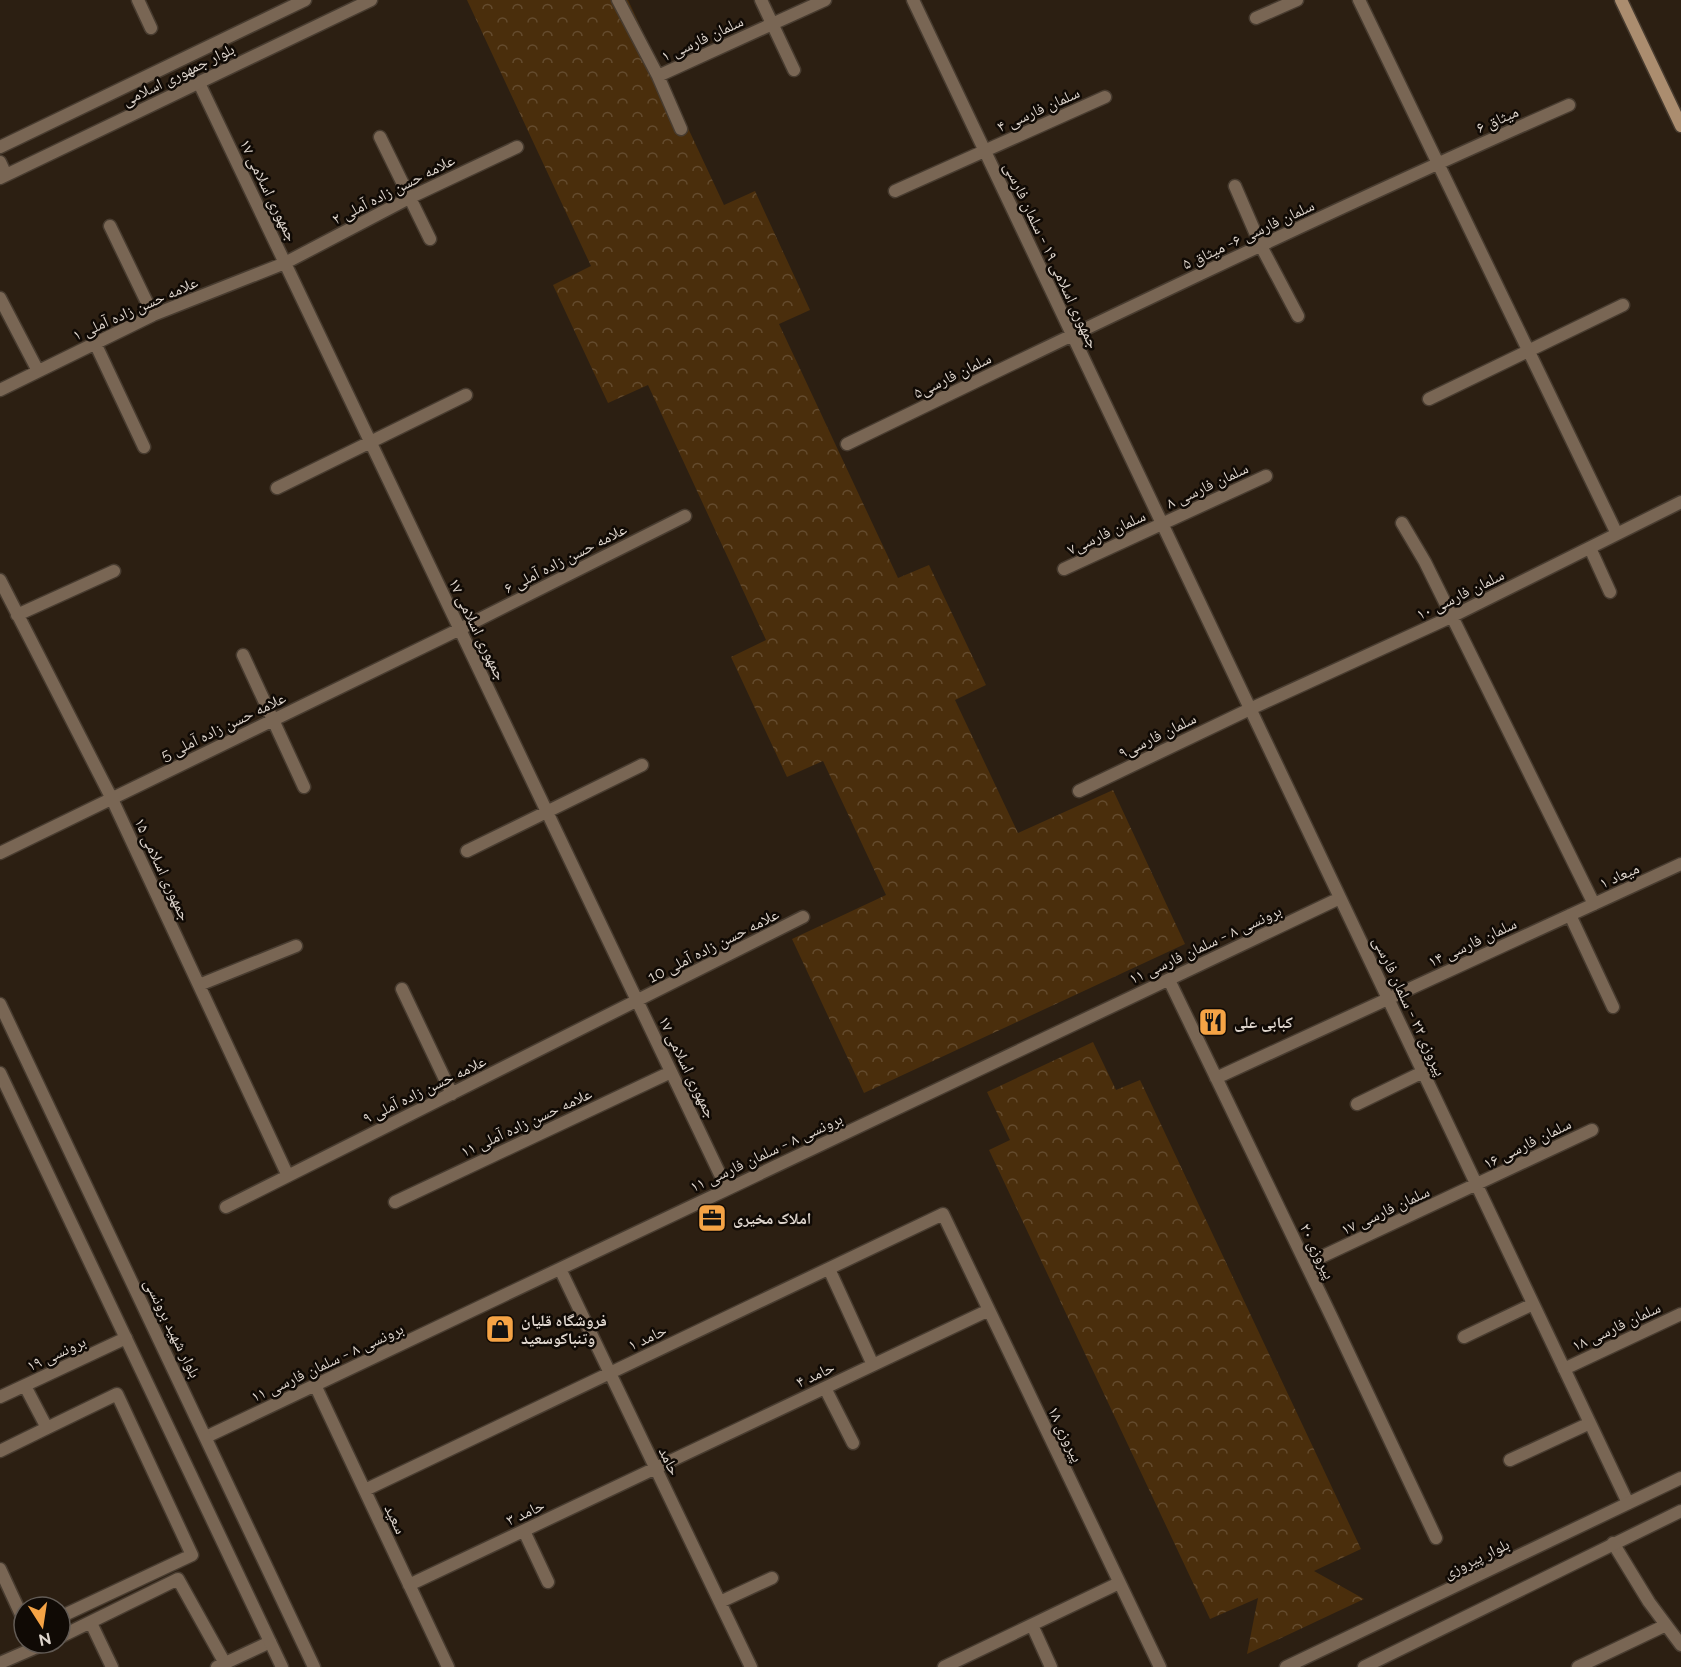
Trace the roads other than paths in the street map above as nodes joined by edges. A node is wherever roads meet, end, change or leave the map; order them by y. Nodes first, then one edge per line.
1 (138, 0) edge
2 (305, 0) edge
3 (371, 0) edge
4 (618, 0) edge
5 (761, 0) edge
6 (825, 0) edge
7 (913, 0) edge
8 (1297, 0) edge
9 (1359, 0) edge
10 (1621, 0) edge
11 (1256, 18) dead end
12 (773, 24) junction
13 (151, 28) dead end
14 (794, 70) dead end
15 (658, 76) junction
16 (199, 83) junction
17 (1105, 97) dead end
18 (1569, 105) dead end
19 (1681, 126) edge
20 (681, 129) dead end
21 (380, 138) dead end
22 (0, 147) edge
23 (518, 147) dead end
24 (985, 151) junction
25 (0, 162) edge
26 (1437, 163) junction
27 (3, 177) edge
28 (1235, 186) dead end
29 (895, 191) dead end
30 (411, 197) junction
31 (110, 226) dead end
32 (430, 239) dead end
33 (1261, 246) junction
34 (285, 263) junction
35 (0, 298) edge
36 (1623, 305) dead end
37 (153, 315) junction
38 (1298, 316) dead end
39 (1072, 335) junction
40 (95, 343) junction
41 (1528, 350) junction
42 (38, 371) junction
43 (0, 390) edge
44 (466, 395) dead end
45 (1429, 399) dead end
46 (370, 441) junction
47 (847, 444) dead end
48 (144, 447) dead end
49 (1266, 476) dead end
50 (277, 488) dead end
51 (1681, 502) edge
52 (685, 516) dead end
53 (1402, 523) dead end
54 (1162, 524) junction
55 (1617, 534) junction
56 (1590, 548) junction
57 (1064, 570) dead end
58 (114, 571) dead end
59 (0, 580) edge
60 (1610, 592) dead end
61 (17, 615) junction
62 (1451, 617) junction
63 (460, 629) junction
64 (243, 655) dead end
65 (1250, 709) junction
66 (272, 721) junction
67 (642, 765) dead end
68 (304, 787) dead end
69 (1079, 791) dead end
70 (112, 799) junction
71 (548, 813) junction
72 (467, 851) dead end
73 (0, 853) edge
74 (1681, 864) edge
75 (1340, 898) junction
76 (1594, 904) junction
77 (1570, 915) junction
78 (803, 917) dead end
79 (296, 946) dead end
80 (1169, 980) junction
81 (199, 986) junction
82 (402, 989) dead end
83 (1388, 999) junction
84 (638, 1001) junction
85 (0, 1004) edge
86 (1613, 1007) dead end
87 (671, 1072) junction
88 (1423, 1072) junction
89 (0, 1073) edge
90 (1216, 1078) junction
91 (452, 1094) junction
92 (1357, 1104) dead end
93 (1592, 1130) dead end
94 (288, 1176) junction
95 (1477, 1185) junction
96 (727, 1189) junction
97 (395, 1202) dead end
98 (226, 1207) dead end
99 (943, 1215) joint
100 (1306, 1264) junction
101 (560, 1269) junction
102 (829, 1269) junction
103 (1533, 1304) junction
104 (989, 1310) junction
105 (1681, 1314) edge
106 (1464, 1337) dead end
107 (126, 1338) junction
108 (873, 1365) junction
109 (1564, 1369) junction
110 (610, 1373) junction
111 (315, 1385) junction
112 (25, 1386) junction
113 (825, 1388) junction
114 (0, 1397) edge
115 (1590, 1423) junction
116 (47, 1428) junction
117 (206, 1437) junction
118 (853, 1443) dead end
119 (0, 1451) edge
120 (1510, 1460) dead end
121 (656, 1468) junction
122 (1681, 1478) edge
123 (364, 1490) junction
124 (1628, 1503) junction
125 (1681, 1511) edge
126 (524, 1531) junction
127 (1436, 1538) dead end
128 (1613, 1543) junction
129 (0, 1569) edge
130 (772, 1578) dead end
131 (548, 1582) dead end
132 (1119, 1583) junction
133 (409, 1586) junction
134 (12, 1595) edge
135 (720, 1602) junction
136 (72, 1611) edge
137 (91, 1623) junction
138 (1032, 1624) junction
139 (1666, 1625) junction
140 (72, 1632) edge
141 (270, 1642) junction
142 (1681, 1645) edge
143 (20, 1655) edge
144 (0, 1664) edge
145 (223, 1666) edge
146 (112, 1667) edge
147 (282, 1667) edge
148 (314, 1667) edge
149 (448, 1667) edge
150 (751, 1667) edge
151 (944, 1667) edge
152 (1051, 1667) edge
153 (1160, 1667) edge
154 (1286, 1667) edge
155 (1364, 1667) edge
156 (1578, 1667) edge

1 - 13 street
2 - 22 street, بلوار جمهوری اسلامی
3 - 16 street, بلوار جمهوری اسلامی
4 - 15 street
5 - 12 street
6 - 12 street, سلمان فارسی ۱
7 - 24 street, جمهوری اسلامی ۱۹ - سلمان فارسی
8 - 11 street
9 - 26 street
10 - 19 main road
12 - 14 street
12 - 15 street, سلمان فارسی ۱
15 - 20 street
16 - 27 street, بلوار جمهوری اسلامی
16 - 34 street, جمهوری اسلامی ۱۷
17 - 24 street, سلمان فارسی ۴
18 - 26 street, میثاق ۶
21 - 30 street
23 - 30 street, علامه حسن زاده آملی ۲
24 - 29 street, سلمان فارسی ۴
24 - 39 street, جمهوری اسلامی ۱۹ - سلمان فارسی
25 - 27 street
26 - 33 street, سلمان فارسی ۶- میثاق ۵
26 - 41 street
28 - 33 street
30 - 32 street
30 - 34 street, علامه حسن زاده آملی ۲
31 - 37 street
33 - 38 street
33 - 39 street, سلمان فارسی ۶- میثاق ۵
34 - 37 street, علامه حسن زاده آملی ۱
34 - 46 street, جمهوری اسلامی ۱۷
35 - 42 street
36 - 41 street
37 - 40 street, علامه حسن زاده آملی ۱
39 - 47 street, سلمان فارسی۵
39 - 54 street, جمهوری اسلامی ۱۹ - سلمان فارسی
40 - 42 street, علامه حسن زاده آملی ۱
40 - 48 street
41 - 45 street
41 - 55 street
42 - 43 street, علامه حسن زاده آملی ۱
44 - 46 street
46 - 50 street
46 - 63 street, جمهوری اسلامی ۱۷
49 - 54 street, سلمان فارسی ۸
51 - 55 street, سلمان فارسی ۱۰
52 - 63 street, علامه حسن زاده آملی ۶
53 - 62 street
54 - 57 street, سلمان فارسی۷
54 - 65 street, پیروزی ۲۲ - سلمان فارسی
55 - 56 street, سلمان فارسی ۱۰
56 - 60 street
56 - 62 street, سلمان فارسی ۱۰
58 - 61 street
59 - 61 street, جمهوری اسلامی ۱۵
61 - 70 street, جمهوری اسلامی ۱۵
62 - 65 street, سلمان فارسی ۱۰
62 - 76 street
63 - 66 street, علامه حسن زاده آملی 5
63 - 71 street, جمهوری اسلامی ۱۷
64 - 66 street
65 - 69 street, سلمان فارسی۹
65 - 75 street, پیروزی ۲۲ - سلمان فارسی
66 - 68 street
66 - 70 street, علامه حسن زاده آملی 5
67 - 71 street
70 - 73 street, علامه حسن زاده آملی 5
70 - 81 street, جمهوری اسلامی ۱۵
71 - 72 street
71 - 84 street, جمهوری اسلامی ۱۷
74 - 76 street, میعاد ۱
75 - 80 street, برونسی ۸ - سلمان فارسی ۱۱
75 - 83 street, پیروزی ۲۲ - سلمان فارسی
76 - 77 street, میعاد ۱
77 - 83 street, سلمان فارسی ۱۴
77 - 86 street
78 - 84 street, علامه حسن زاده آملی 10
79 - 81 street
80 - 90 street, پیروزی ۲۰
80 - 96 street, برونسی ۸ - سلمان فارسی ۱۱
81 - 94 street, جمهوری اسلامی ۱۵
82 - 91 street
83 - 88 street, پیروزی ۲۲ - سلمان فارسی
83 - 90 street, سلمان فارسی ۱۴
84 - 87 street, جمهوری اسلامی ۱۷
84 - 91 street, علامه حسن زاده آملی ۹
85 - 117 street, بلوار شهید برونسی
87 - 96 street, جمهوری اسلامی ۱۷
87 - 97 street, علامه حسن زاده آملی ۱۱
88 - 92 street
88 - 95 street, پیروزی ۲۲ - سلمان فارسی
89 - 107 street
90 - 100 street, پیروزی ۲۰
91 - 94 street, علامه حسن زاده آملی ۹
93 - 95 street, سلمان فارسی ۱۶
94 - 98 street, علامه حسن زاده آملی ۹
95 - 100 street, سلمان فارسی ۱۷
95 - 103 street, پیروزی ۲۲ - سلمان فارسی
96 - 101 street, برونسی ۸ - سلمان فارسی ۱۱
99 - 102 street, حامد ۱
99 - 104 street, پیروزی ۱۸
100 - 127 street, پیروزی ۲۰
101 - 110 street, حامد
101 - 111 street, برونسی ۸ - سلمان فارسی ۱۱
102 - 108 street
102 - 110 street, حامد ۱
103 - 106 street
103 - 109 street, پیروزی ۲۲ - سلمان فارسی
104 - 108 street, حامد ۴
104 - 132 street, پیروزی ۱۸
105 - 109 street, سلمان فارسی ۱۸
107 - 112 street, برونسی ۱۹
107 - 141 street
108 - 113 street, حامد ۴
109 - 115 street, پیروزی ۲۲ - سلمان فارسی
110 - 121 street, حامد
110 - 123 street, حامد ۱
111 - 117 street, برونسی ۸ - سلمان فارسی ۱۱
111 - 123 street, سعید
112 - 114 street, برونسی ۱۹
112 - 116 street
113 - 118 street
113 - 121 street, حامد ۴
115 - 120 street
115 - 124 street, پیروزی ۲۲ - سلمان فارسی
116 - 119 street
116 - 136 street
117 - 148 street, بلوار شهید برونسی
121 - 126 street, حامد ۳
121 - 135 street, حامد
122 - 124 street, بلوار پیروزی
123 - 133 street, سعید
124 - 154 street, بلوار پیروزی
125 - 128 street
126 - 131 street
126 - 133 street, حامد ۳
128 - 139 street
128 - 155 street
129 - 134 street
130 - 135 street
132 - 138 street
132 - 153 street, پیروزی ۱۸
133 - 149 street, سعید
135 - 150 street, حامد
137 - 140 street
137 - 145 street
137 - 146 street
138 - 151 street
138 - 152 street
139 - 142 street
139 - 156 street
141 - 145 street
141 - 147 street
143 - 144 street

